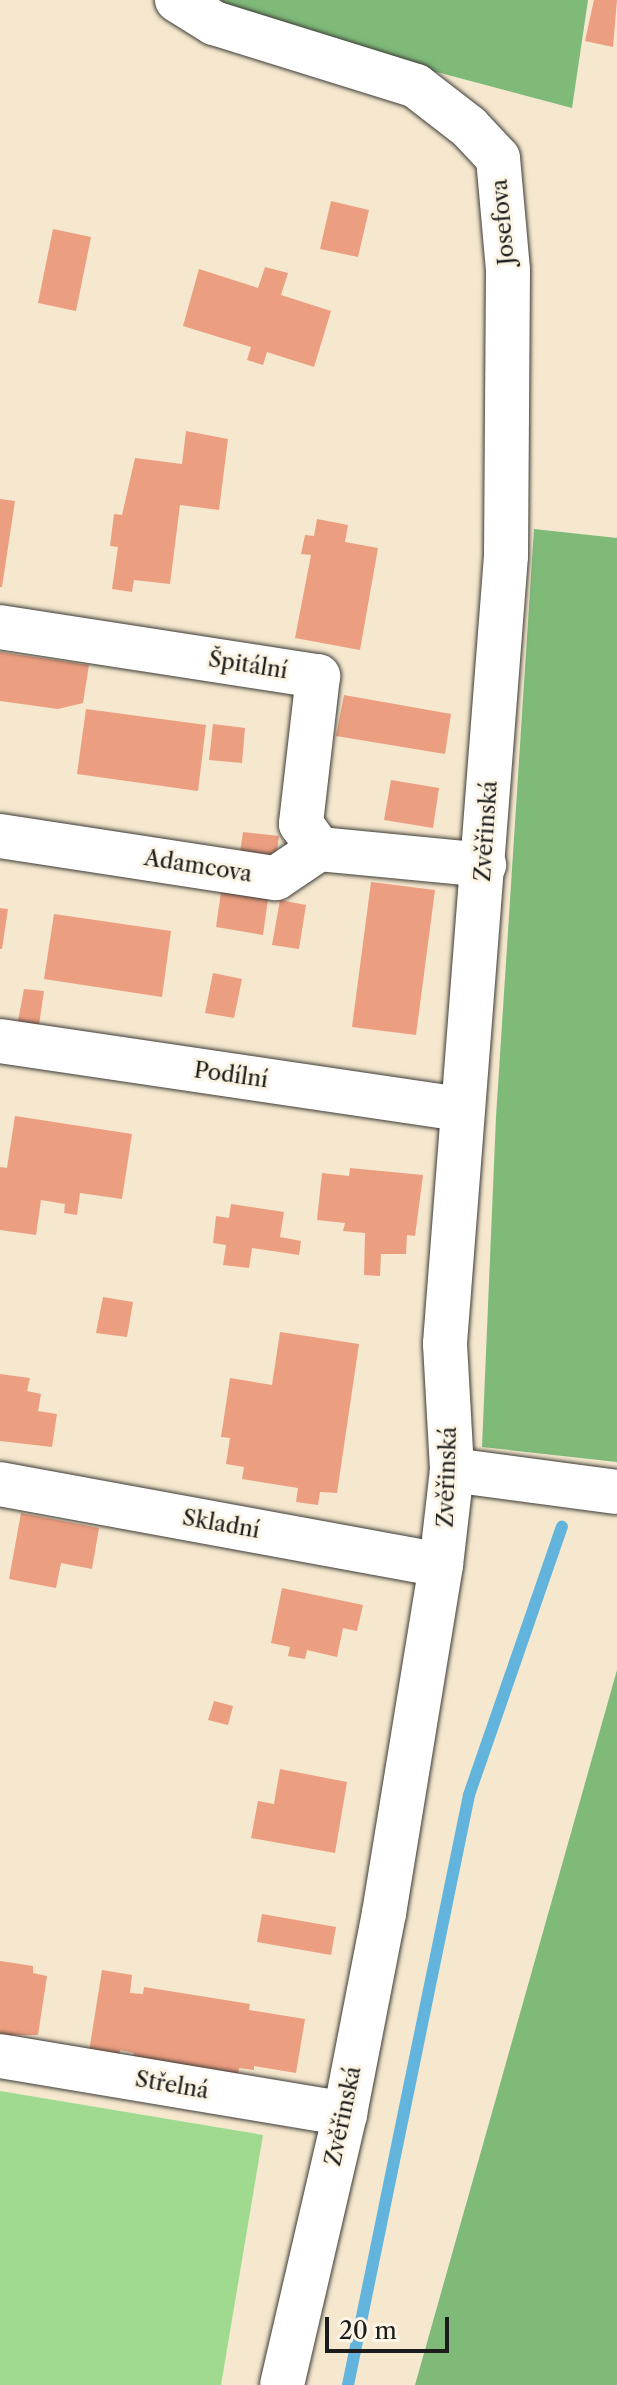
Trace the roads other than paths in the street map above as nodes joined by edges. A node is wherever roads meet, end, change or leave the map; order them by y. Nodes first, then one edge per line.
1 (177, 0) edge
2 (506, 556) joint
3 (0, 627) edge
4 (0, 836) edge
5 (319, 849) junction
6 (484, 865) junction
7 (0, 1041) edge
8 (462, 1109) junction
9 (452, 1470) junction
10 (0, 1484) edge
11 (617, 1492) edge
12 (441, 1565) junction
13 (0, 2056) edge
14 (345, 2114) junction
15 (282, 2385) edge

1 - 2 street, Josefova
2 - 6 street, Zvěřinská
3 - 5 street, Špitální
4 - 5 street, Adamcova
5 - 6 street
6 - 8 street, Zvěřinská
7 - 8 street, Podílní
8 - 9 street, Zvěřinská
9 - 11 street
9 - 12 street, Zvěřinská
10 - 12 street, Skladní
12 - 14 street, Zvěřinská
13 - 14 street, Střelná
14 - 15 street, Zvěřinská

